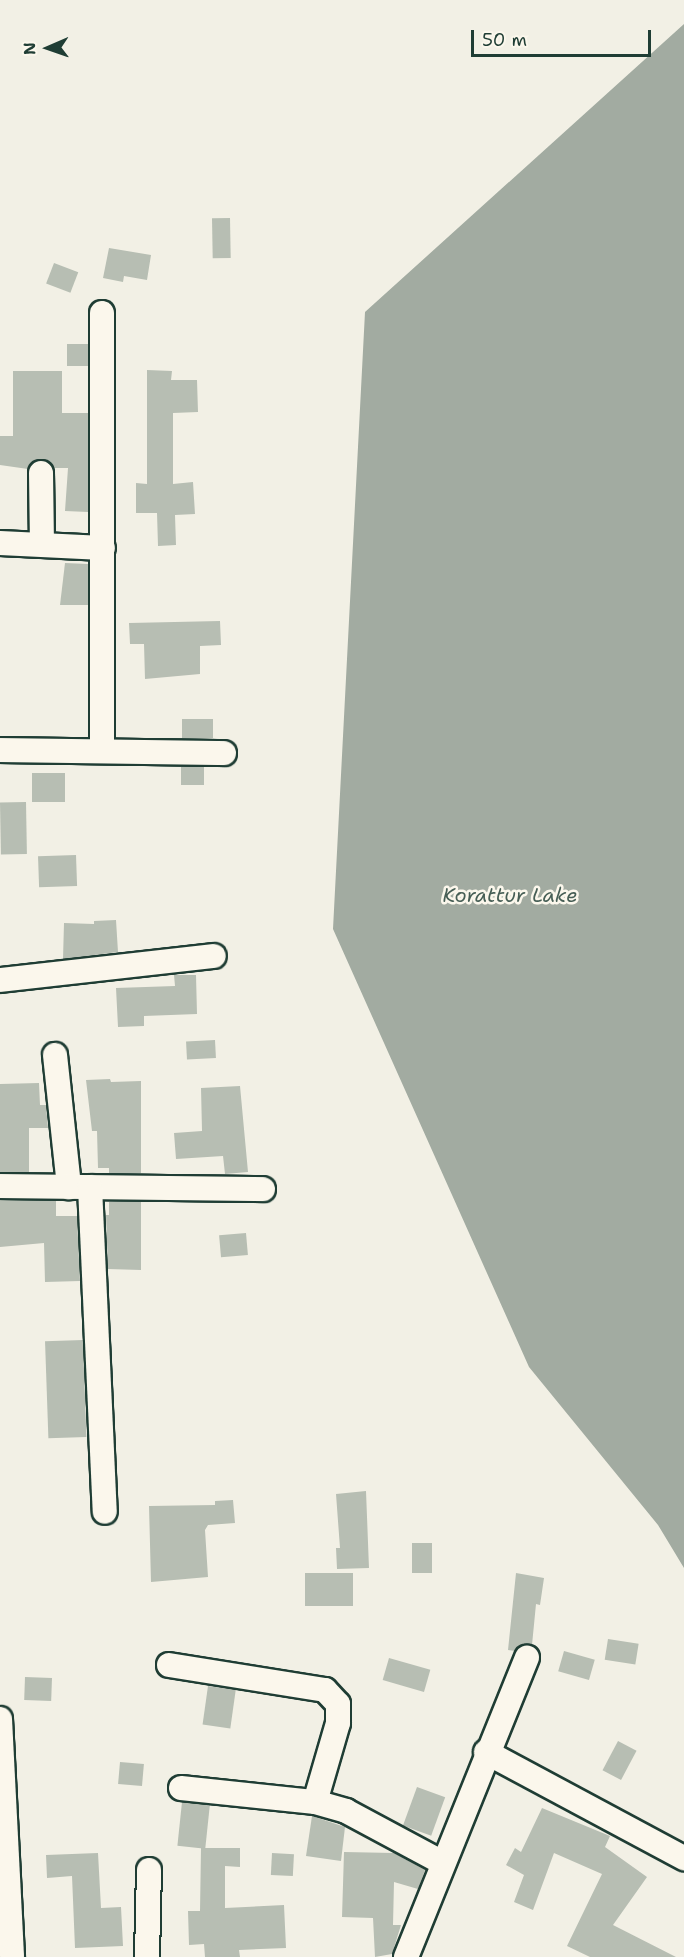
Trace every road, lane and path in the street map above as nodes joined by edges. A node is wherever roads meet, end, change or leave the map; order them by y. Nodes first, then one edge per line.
1 (102, 313) dead end
2 (41, 473) dead end
3 (0, 543) edge
4 (42, 543) junction
5 (103, 548) junction
6 (0, 750) edge
7 (102, 751) junction
8 (224, 753) dead end
9 (214, 956) dead end
10 (0, 980) edge
11 (55, 1055) dead end
12 (0, 1186) edge
13 (80, 1187) junction
14 (263, 1189) dead end
15 (105, 1512) dead end
16 (527, 1658) dead end
17 (169, 1665) dead end
18 (0, 1719) edge
19 (486, 1752) junction
20 (182, 1788) dead end
21 (315, 1802) junction
22 (684, 1858) edge
23 (443, 1863) junction
24 (149, 1870) dead end
25 (12, 1957) edge
26 (147, 1957) edge
27 (406, 1957) edge

1 - 5 street
2 - 4 street
3 - 4 street
4 - 5 street
5 - 7 street
6 - 7 street
7 - 8 street
9 - 10 street
11 - 13 street
12 - 13 street
13 - 14 street
13 - 15 street
16 - 19 street
17 - 21 street
18 - 25 street
19 - 22 street
19 - 23 street
20 - 21 street
21 - 23 street
23 - 27 street
24 - 26 street

